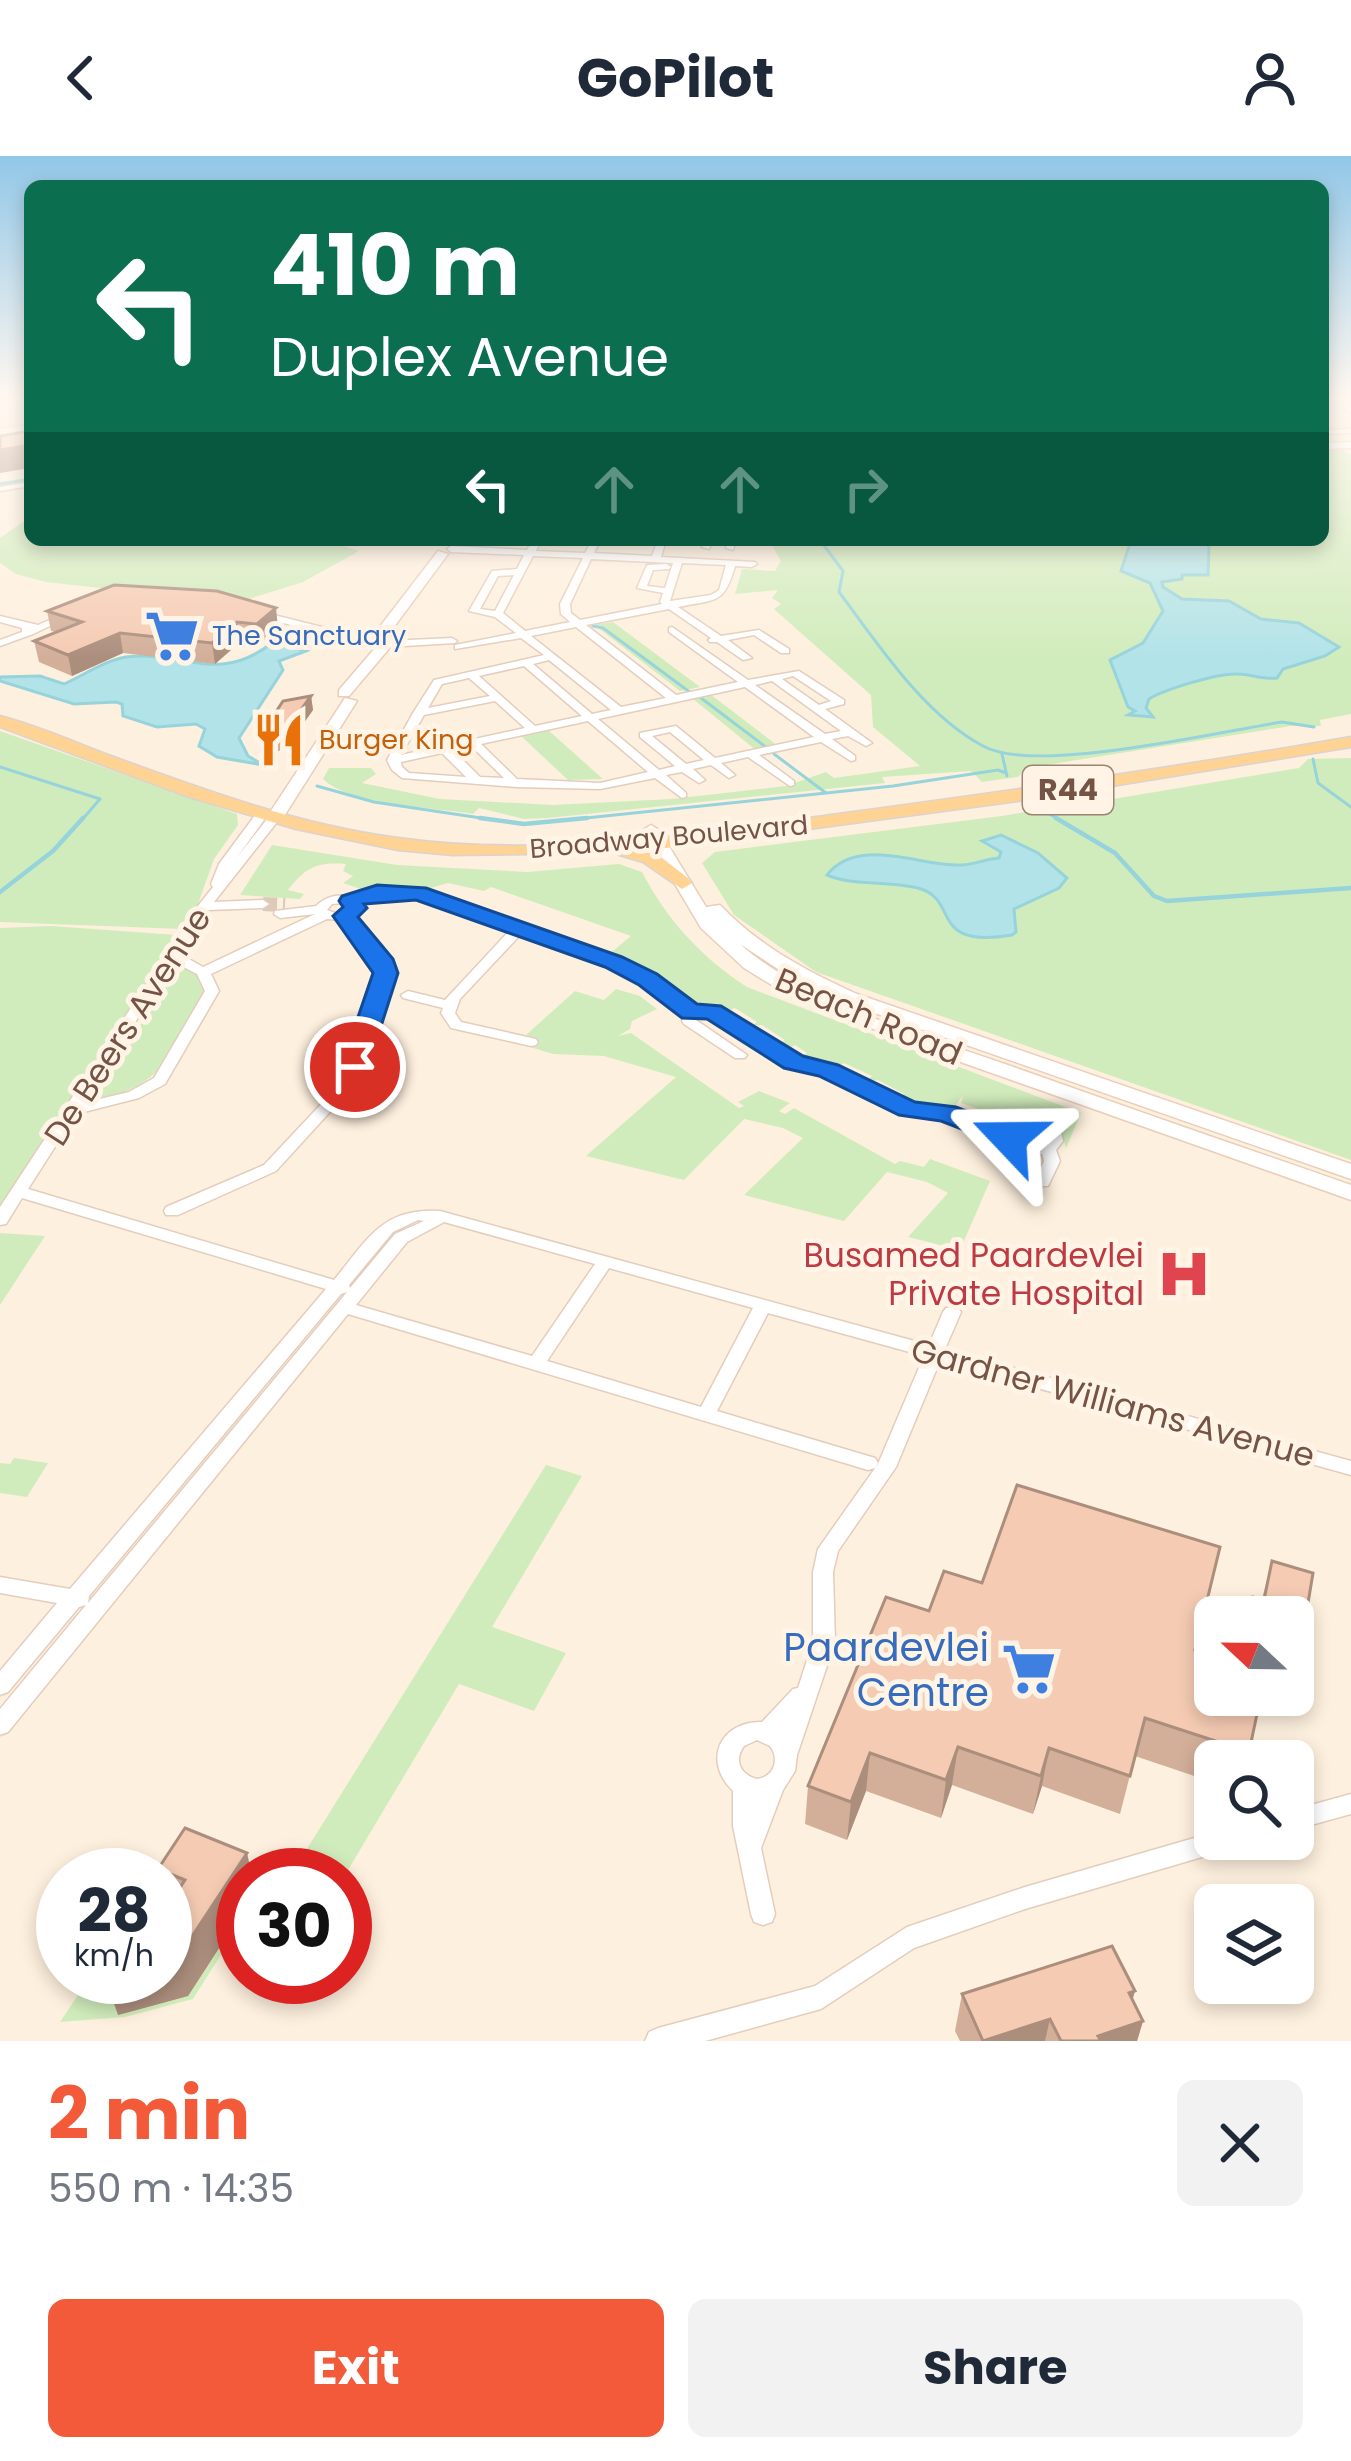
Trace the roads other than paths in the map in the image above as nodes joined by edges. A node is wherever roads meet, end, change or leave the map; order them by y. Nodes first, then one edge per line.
1 (534, 546) edge
2 (593, 546) edge
3 (660, 546) edge
4 (447, 550) edge
5 (529, 554) junction
6 (588, 557) junction
7 (655, 560) junction
8 (731, 563) junction
9 (677, 564) junction
10 (752, 564) dead end
11 (520, 572) junction
12 (667, 591) junction
13 (689, 603) junction
14 (671, 606) junction
15 (245, 610) edge
16 (71, 614) edge
17 (498, 614) junction
18 (710, 617) dead end
19 (0, 619) edge
20 (578, 625) junction
21 (29, 628) junction
22 (673, 630) dead end
23 (523, 635) junction
24 (719, 639) junction
25 (386, 641) junction
26 (0, 643) edge
27 (693, 644) junction
28 (784, 650) dead end
29 (550, 657) junction
30 (747, 658) dead end
31 (525, 662) junction
32 (471, 674) junction
33 (772, 677) junction
34 (446, 679) junction
35 (747, 683) junction
36 (348, 694) junction
37 (497, 698) junction
38 (674, 698) junction
39 (469, 703) junction
40 (0, 704) edge
41 (818, 708) junction
42 (619, 711) junction
43 (418, 713) junction
44 (590, 717) junction
45 (0, 721) edge
46 (532, 729) junction
47 (1351, 730) edge
48 (850, 732) junction
49 (644, 735) junction
50 (824, 738) junction
51 (618, 741) junction
52 (473, 742) junction
53 (1351, 742) edge
54 (866, 743) dead end
55 (445, 748) junction
56 (752, 754) junction
57 (417, 755) junction
58 (851, 758) dead end
59 (393, 760) junction
60 (716, 764) junction
61 (687, 770) junction
62 (729, 775) dead end
63 (660, 776) junction
64 (441, 779) junction
65 (700, 780) dead end
66 (477, 782) junction
67 (790, 783) dead end
68 (516, 784) junction
69 (682, 794) dead end
70 (275, 804) junction
71 (663, 835) junction
72 (598, 850) junction
73 (682, 883) junction
74 (204, 906) junction
75 (260, 908) tunnel mouth
76 (348, 908) junction
77 (282, 909) tunnel mouth
78 (321, 913) junction
79 (520, 928) junction
80 (172, 955) junction
81 (203, 972) junction
82 (408, 995) dead end
83 (449, 1005) junction
84 (691, 1012) junction
85 (531, 1042) dead end
86 (740, 1055) dead end
87 (75, 1110) junction
88 (1008, 1134) junction
89 (1048, 1149) junction
90 (1351, 1172) edge
91 (1042, 1182) dead end
92 (19, 1192) junction
93 (1351, 1193) edge
94 (172, 1211) dead end
95 (0, 1220) edge
96 (605, 1262) junction
97 (346, 1295) junction
98 (763, 1305) junction
99 (952, 1312) dead end
100 (935, 1353) junction
101 (536, 1364) junction
102 (706, 1415) junction
103 (868, 1462) dead end
104 (1351, 1468) edge
105 (0, 1586) edge
106 (87, 1602) junction
107 (0, 1686) edge
108 (803, 1694) junction
109 (0, 1725) edge
110 (765, 1734) junction
111 (787, 1753) junction
112 (774, 1784) junction
113 (744, 1785) junction
114 (1351, 1804) edge
115 (1314, 1814) edge
116 (1194, 1849) edge
117 (750, 1851) junction
118 (763, 1914) dead end
119 (658, 2041) edge

1 - 5 street
2 - 6 street
3 - 7 street
4 - 5 street
4 - 25 main road, De Beers Avenue
5 - 6 street
5 - 11 street
6 - 7 street
6 - 20 street
7 - 9 street
8 - 9 street
8 - 10 street
8 - 13 street
9 - 12 street
9 - 12 street
11 - 17 street
11 - 17 street
12 - 14 street
13 - 14 street
13 - 18 street
14 - 20 street
14 - 24 street
15 - 25 street
16 - 21 street
17 - 23 street
19 - 21 street
20 - 23 street
20 - 38 street
21 - 26 street
22 - 27 street
23 - 25 street
23 - 29 street
24 - 27 street
24 - 28 street
24 - 30 street
25 - 36 main road, De Beers Avenue
27 - 35 street
29 - 31 street
29 - 42 street
31 - 32 street
31 - 44 street
32 - 34 street
32 - 37 street
33 - 35 street
33 - 41 street
33 - 41 street
34 - 39 street
34 - 43 street
35 - 38 street
35 - 50 street
36 - 70 main road, De Beers Avenue
36 - 70 main road, De Beers Avenue
37 - 39 street
37 - 46 street
38 - 42 street
39 - 43 street
40 - 70 main road, Broadway Boulevard / R44
41 - 48 street
42 - 44 street
43 - 59 street
44 - 46 street
44 - 51 street
45 - 70 main road, Broadway Boulevard / R44
46 - 52 street
47 - 71 main road, Broadway Boulevard / R44
48 - 50 street
48 - 54 street
49 - 51 street
49 - 60 street
49 - 61 street
50 - 56 street
50 - 58 street
51 - 63 street
52 - 55 street
52 - 68 street
53 - 71 main road, Broadway Boulevard / R44
55 - 57 street
55 - 66 street
56 - 60 street
56 - 67 street
57 - 59 street
57 - 64 street
59 - 64 street
60 - 61 street
60 - 62 street
61 - 63 street
61 - 65 street
63 - 68 street
63 - 69 street
64 - 66 street
66 - 68 street
70 - 71 main road, Broadway Boulevard / R44
70 - 72 main road, Broadway Boulevard / R44
70 - 74 street, De Beers Avenue
71 - 72 main road, Broadway Boulevard / R44
71 - 73 main road, Beach Road
71 - 90 main road, Beach Road
72 - 73 main road
73 - 93 main road, Beach Road
74 - 75 street
74 - 80 street, De Beers Avenue
76 - 78 street
76 - 79 street
76 - 94 street
77 - 78 street
78 - 81 street
79 - 83 street
79 - 84 street
80 - 81 street
80 - 87 street, De Beers Avenue
81 - 87 street
82 - 83 street
83 - 85 street
84 - 86 street
84 - 88 street
87 - 92 street, De Beers Avenue
88 - 89 street
88 - 89 street
89 - 91 street
92 - 95 street, De Beers Avenue
92 - 97 street
96 - 97 street, Gardner Williams Avenue
96 - 98 street, Gardner Williams Avenue
96 - 101 street
97 - 101 street
97 - 106 street, Gardner Williams Avenue
98 - 100 street, Gardner Williams Avenue
98 - 102 street
99 - 100 street
100 - 104 street, Gardner Williams Avenue
100 - 108 street
101 - 102 street
102 - 103 street
105 - 106 street
106 - 107 street, Gardner Williams Avenue
106 - 109 street, Gardner Williams Avenue
108 - 110 street
108 - 111 street
110 - 111 street
110 - 113 street
111 - 112 street
112 - 113 street
112 - 117 street
113 - 117 street
114 - 115 street
116 - 119 street
117 - 118 street

